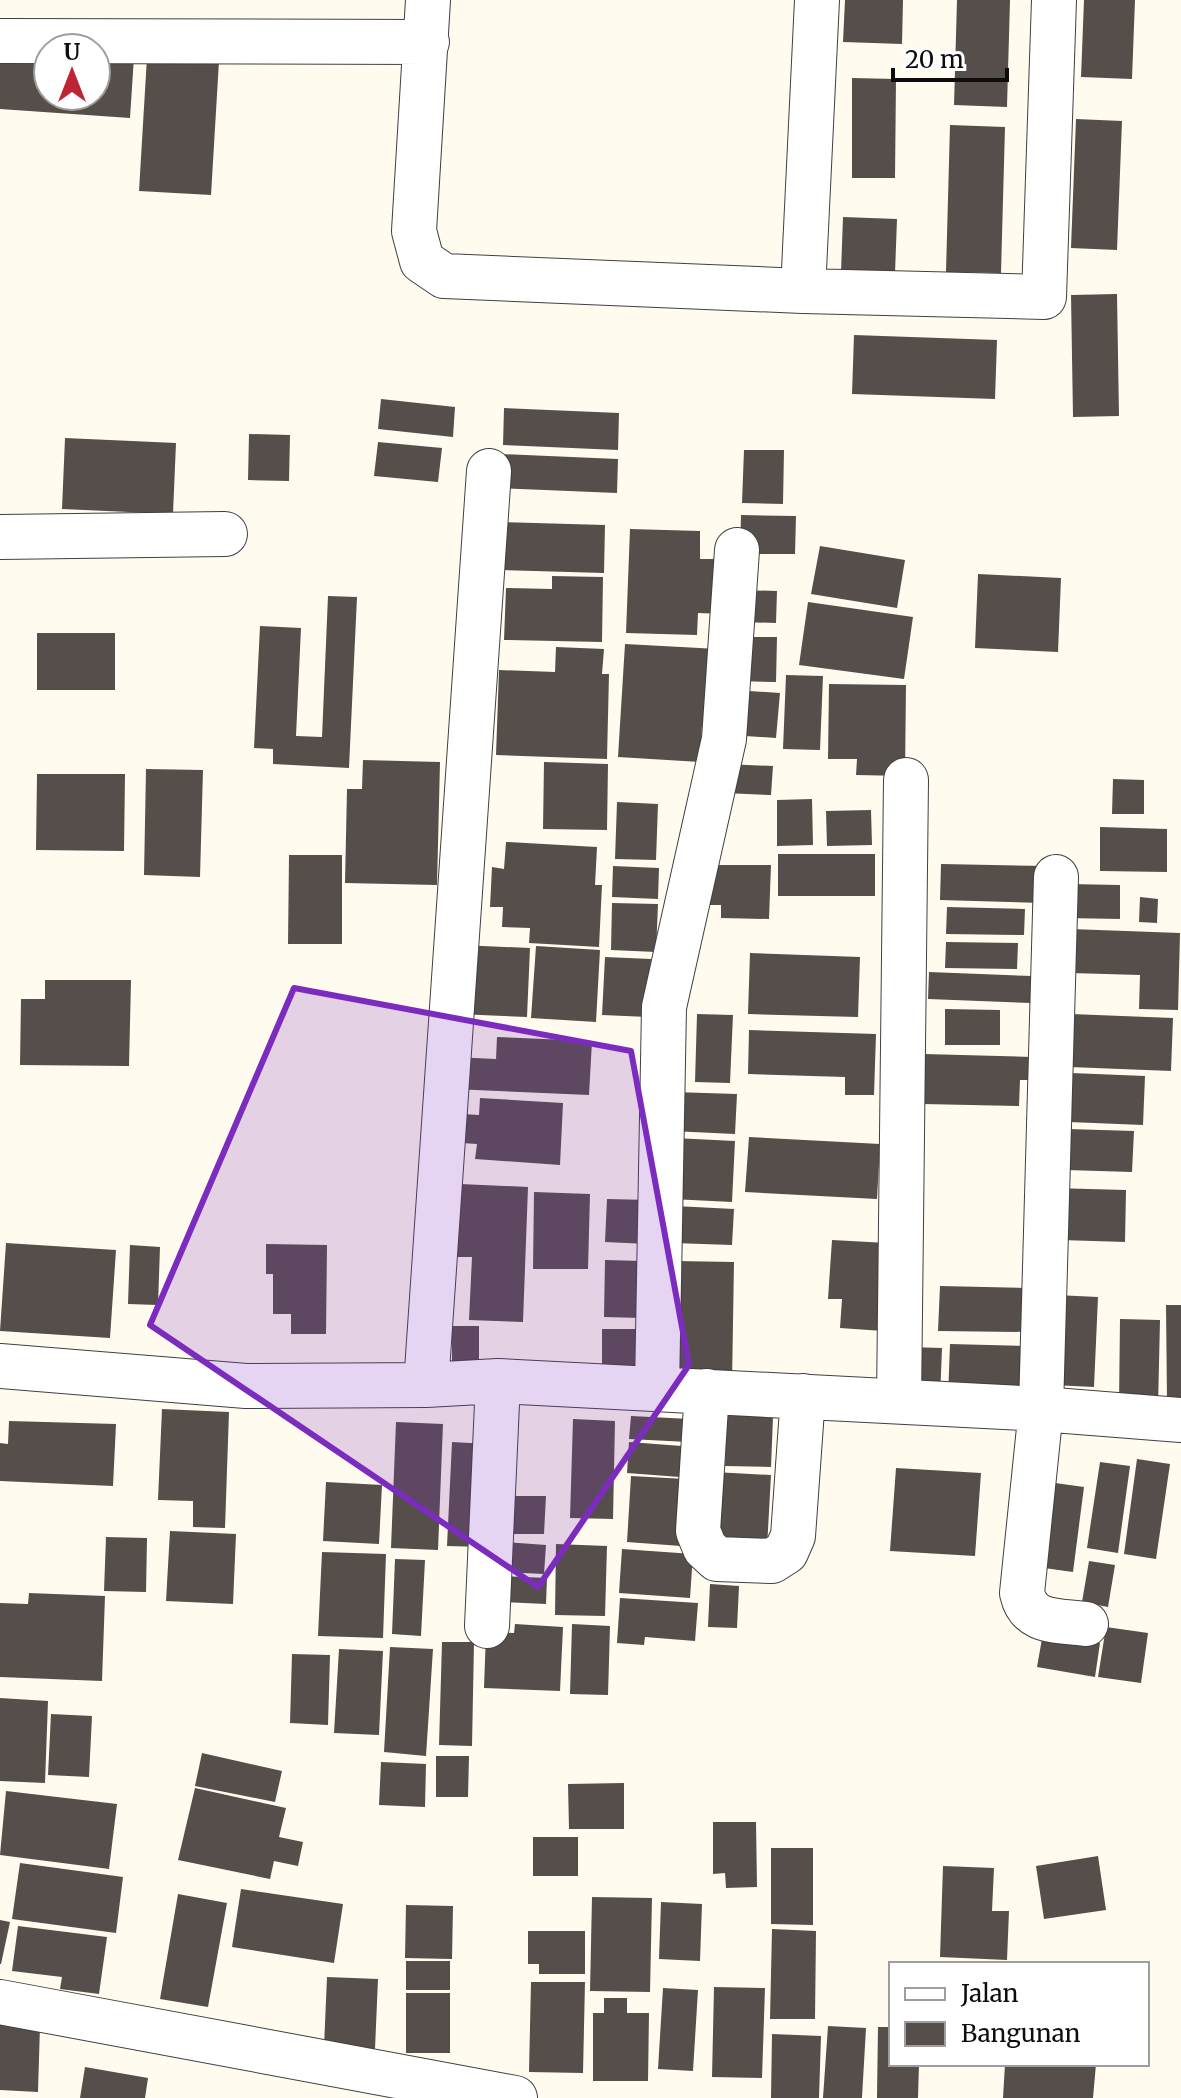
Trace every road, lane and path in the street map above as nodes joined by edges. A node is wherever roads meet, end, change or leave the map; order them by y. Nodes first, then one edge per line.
1 (817, 0) edge
2 (1054, 0) edge
3 (428, 21) edge
4 (0, 41) edge
5 (803, 291) junction
6 (489, 471) dead end
7 (225, 534) dead end
8 (0, 537) edge
9 (737, 550) dead end
10 (906, 780) dead end
11 (1056, 877) dead end
12 (0, 1366) edge
13 (498, 1381) junction
14 (426, 1385) junction
15 (657, 1389) junction
16 (707, 1391) junction
17 (803, 1396) junction
18 (899, 1401) junction
19 (1041, 1409) junction
20 (1181, 1420) edge
21 (1086, 1624) dead end
22 (487, 1626) dead end
23 (0, 2002) edge
24 (515, 2098) edge

1 - 5 street
2 - 5 street
3 - 4 street
3 - 5 street
6 - 14 street
7 - 8 street
9 - 15 street
10 - 18 street
11 - 19 street
12 - 14 street
13 - 14 street
13 - 15 street
13 - 22 street
15 - 16 street
16 - 17 street
16 - 17 street
17 - 18 street
18 - 19 street
19 - 20 street
19 - 21 street
23 - 24 street

